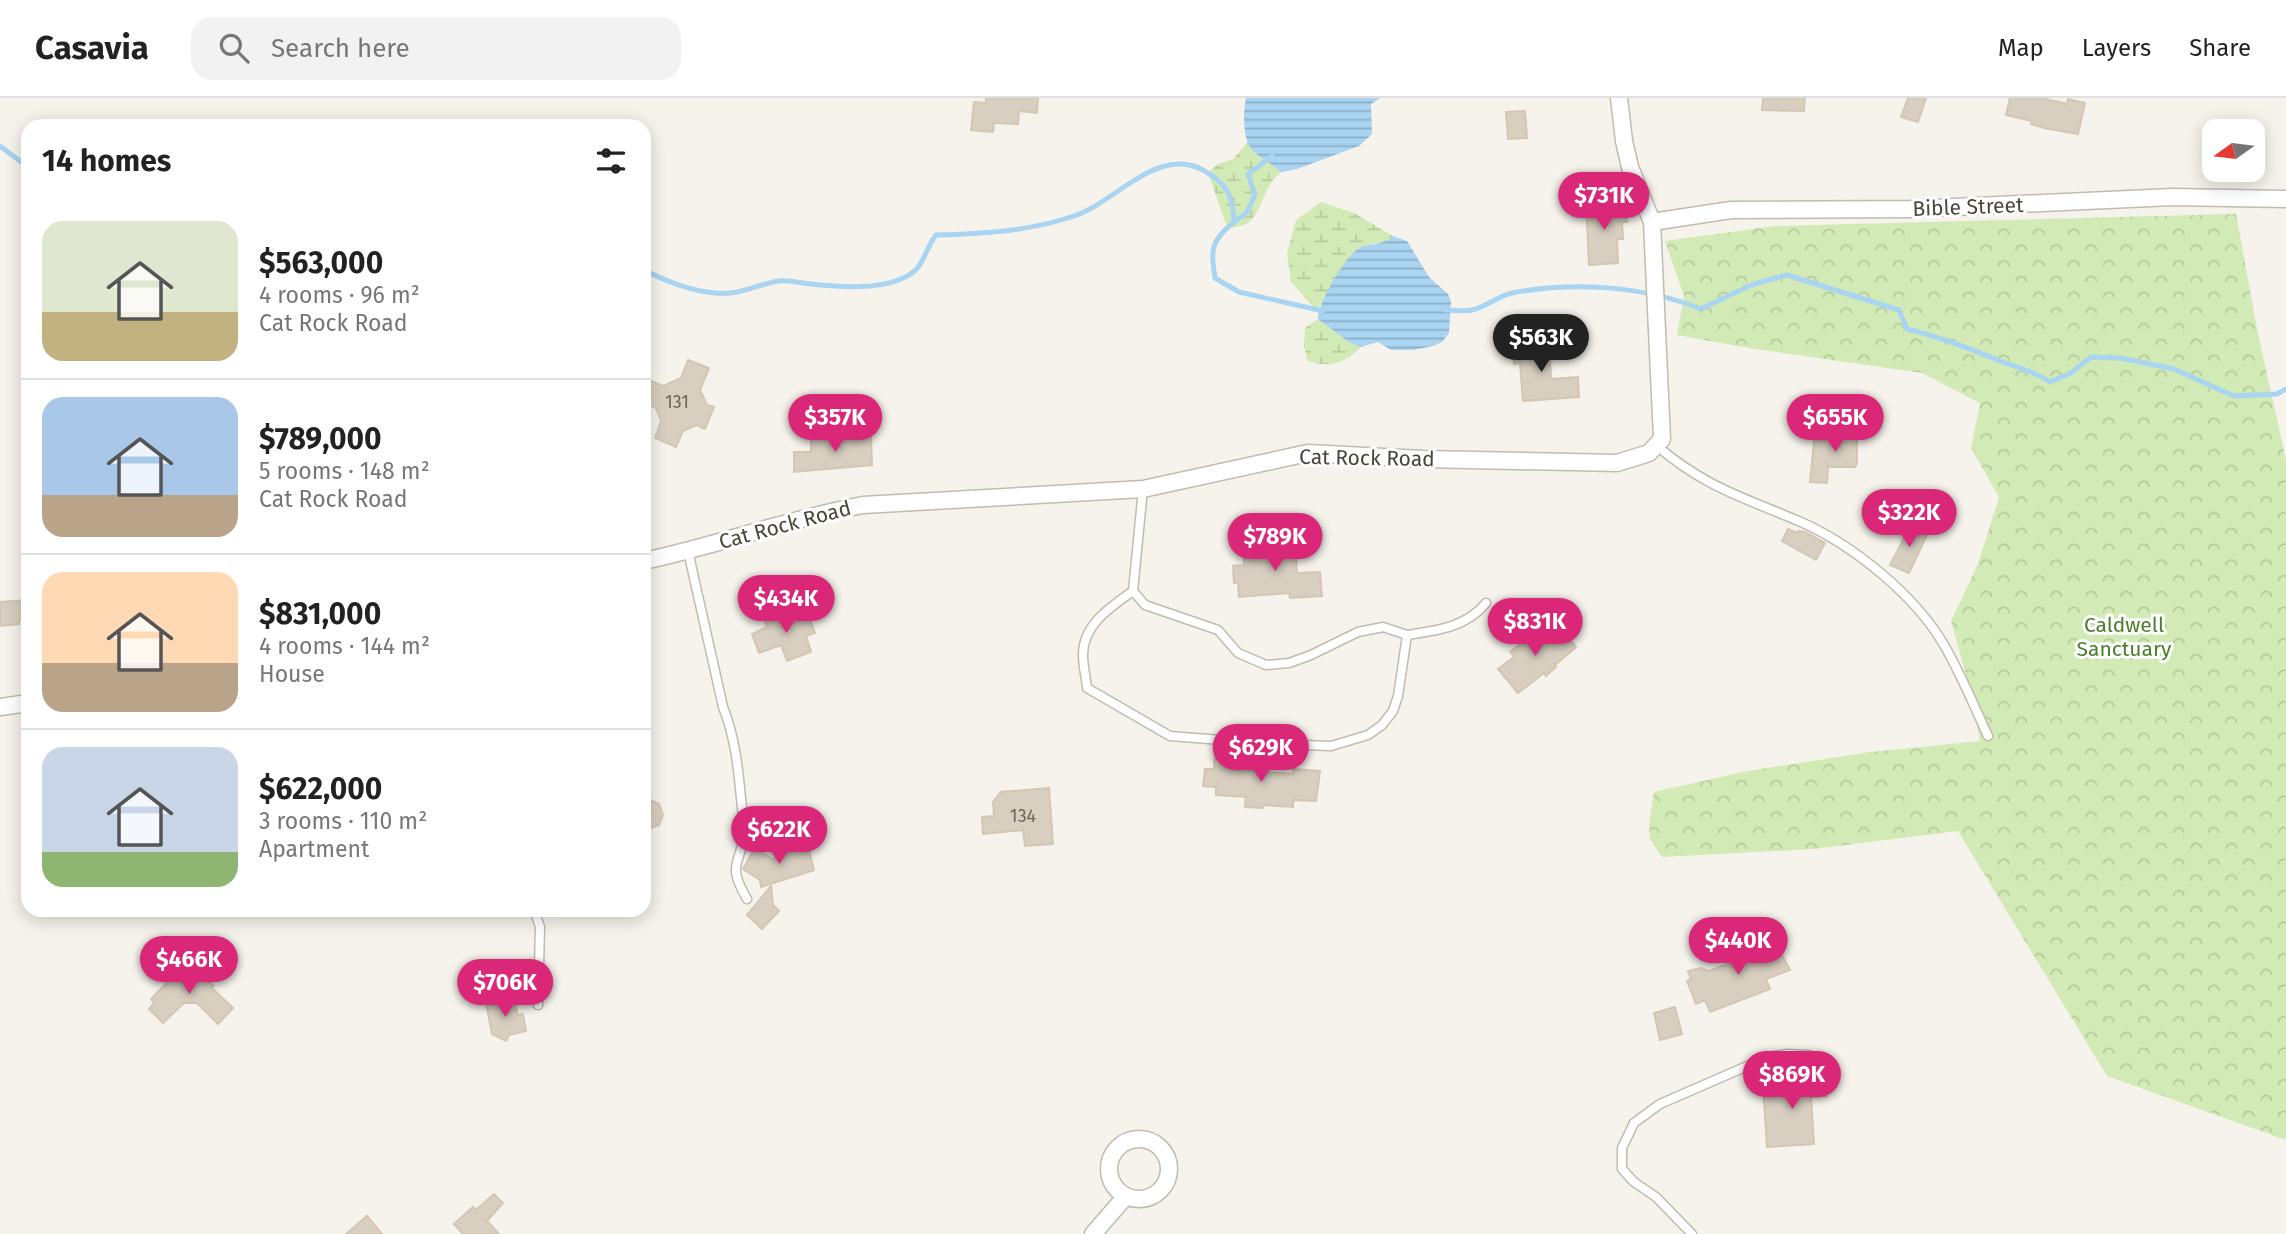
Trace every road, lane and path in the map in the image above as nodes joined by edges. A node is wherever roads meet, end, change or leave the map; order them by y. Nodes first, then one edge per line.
1 (1619, 98) edge
2 (2286, 199) edge
3 (1652, 222) junction
4 (1656, 445) junction
5 (1143, 489) junction
6 (688, 551) junction
7 (651, 559) edge
8 (1133, 591) junction
9 (1486, 603) dead end
10 (1407, 635) junction
11 (21, 704) edge
12 (0, 706) edge
13 (1988, 736) dead end
14 (747, 899) dead end
15 (536, 917) edge
16 (538, 1004) dead end
17 (1809, 1055) dead end
18 (1126, 1196) dead end
19 (1093, 1234) edge
20 (1692, 1234) edge

1 - 3 street
2 - 3 street, Bible Street
3 - 4 street
4 - 5 street, Cat Rock Road
4 - 13 lane
5 - 6 street, Cat Rock Road
5 - 8 lane
6 - 7 street, Cat Rock Road
6 - 14 lane
8 - 10 lane
8 - 10 lane
9 - 10 lane
11 - 12 street
15 - 16 lane
17 - 20 lane
18 - 19 street

